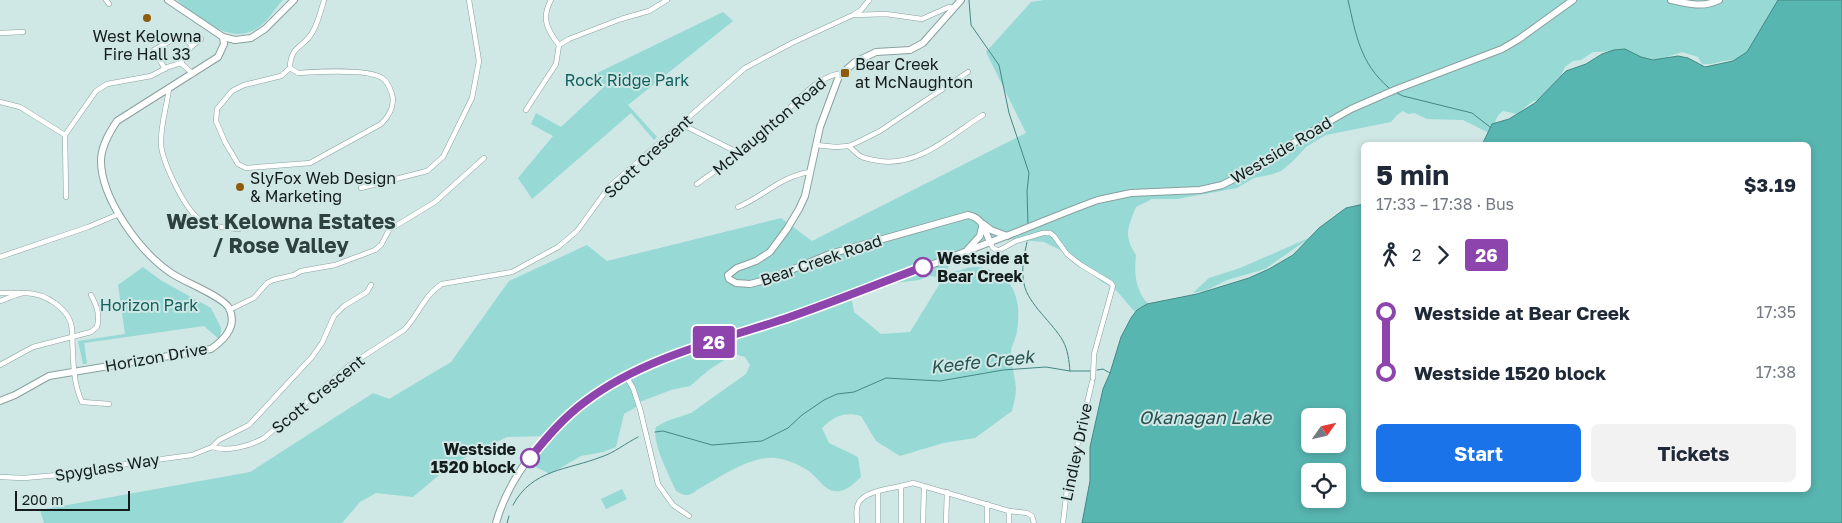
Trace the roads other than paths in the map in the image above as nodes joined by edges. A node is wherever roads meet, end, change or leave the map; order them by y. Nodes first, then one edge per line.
1 (168, 0) edge
2 (294, 0) edge
3 (324, 0) edge
4 (469, 0) edge
5 (551, 0) edge
6 (667, 0) edge
7 (869, 0) edge
8 (961, 0) edge
9 (1573, 0) edge
10 (1671, 0) edge
11 (1719, 0) edge
12 (954, 8) junction
13 (853, 15) junction
14 (23, 32) dead end
15 (0, 33) edge
16 (224, 37) junction
17 (201, 39) dead end
18 (559, 45) junction
19 (192, 46) junction
20 (181, 64) junction
21 (290, 68) junction
22 (165, 69) junction
23 (968, 72) dead end
24 (843, 73) junction
25 (193, 74) junction
26 (169, 88) junction
27 (0, 102) edge
28 (526, 110) dead end
29 (983, 115) dead end
30 (681, 124) junction
31 (65, 135) junction
32 (816, 145) junction
33 (849, 146) junction
34 (739, 153) junction
35 (484, 158) dead end
36 (810, 172) junction
37 (697, 184) dead end
38 (361, 188) dead end
39 (66, 197) dead end
40 (738, 207) dead end
41 (119, 214) junction
42 (982, 223) junction
43 (240, 229) dead end
44 (1007, 236) junction
45 (990, 242) junction
46 (964, 252) junction
47 (0, 257) edge
48 (371, 285) dead end
49 (24, 292) junction
50 (0, 293) edge
51 (91, 295) dead end
52 (0, 301) edge
53 (229, 310) junction
54 (72, 337) junction
55 (0, 365) edge
56 (75, 372) junction
57 (626, 376) junction
58 (0, 401) edge
59 (109, 404) dead end
60 (212, 447) junction
61 (0, 477) edge
62 (901, 486) junction
63 (924, 486) junction
64 (878, 492) junction
65 (947, 492) junction
66 (987, 504) junction
67 (1009, 511) junction
68 (689, 516) dead end
69 (496, 523) edge
70 (857, 523) edge
71 (878, 523) edge
72 (901, 523) edge
73 (923, 523) edge
74 (946, 523) edge
75 (987, 523) edge
76 (1009, 523) edge
77 (1034, 523) edge
78 (1063, 523) edge

1 - 16 street
2 - 16 street
3 - 21 street
4 - 38 street
5 - 18 street
6 - 18 street
7 - 13 street, Scott Crescent
8 - 12 street, Bear Creek Road
9 - 44 street, Westside Road
10 - 11 street
12 - 13 street
12 - 24 street, Bear Creek Road
13 - 30 street, Scott Crescent
14 - 15 street
16 - 25 street
17 - 19 street
18 - 28 street
19 - 20 street
19 - 22 street
20 - 22 street
20 - 25 street
21 - 21 street
22 - 31 street
23 - 33 street
24 - 32 street, Bear Creek Road
24 - 34 street, McNaughton Road
25 - 26 street
26 - 41 street
26 - 43 street
27 - 31 street
29 - 33 street
30 - 34 street
30 - 60 street, Scott Crescent
31 - 39 street
32 - 33 street
32 - 36 street, Bear Creek Road
34 - 37 street, McNaughton Road
35 - 53 street
36 - 40 street
36 - 42 street, Bear Creek Road
41 - 47 street
41 - 53 street
42 - 44 street
42 - 45 street
42 - 46 street
44 - 45 street, Westside Road
45 - 46 street, Westside Road
45 - 78 street, Lindley Drive
46 - 57 street, Westside Road
48 - 60 street
49 - 50 street
49 - 52 street
49 - 54 street
51 - 54 street
53 - 56 street, Horizon Drive
54 - 55 street
54 - 56 street
56 - 58 street, Horizon Drive
56 - 59 street
57 - 68 street
57 - 69 street, Westside Road
60 - 61 street, Spyglass Way
62 - 63 street
62 - 64 street
62 - 72 street
63 - 65 street
63 - 73 street
64 - 70 street
64 - 71 street
65 - 66 street
65 - 74 street
66 - 67 street
66 - 75 street
67 - 76 street
67 - 77 street

